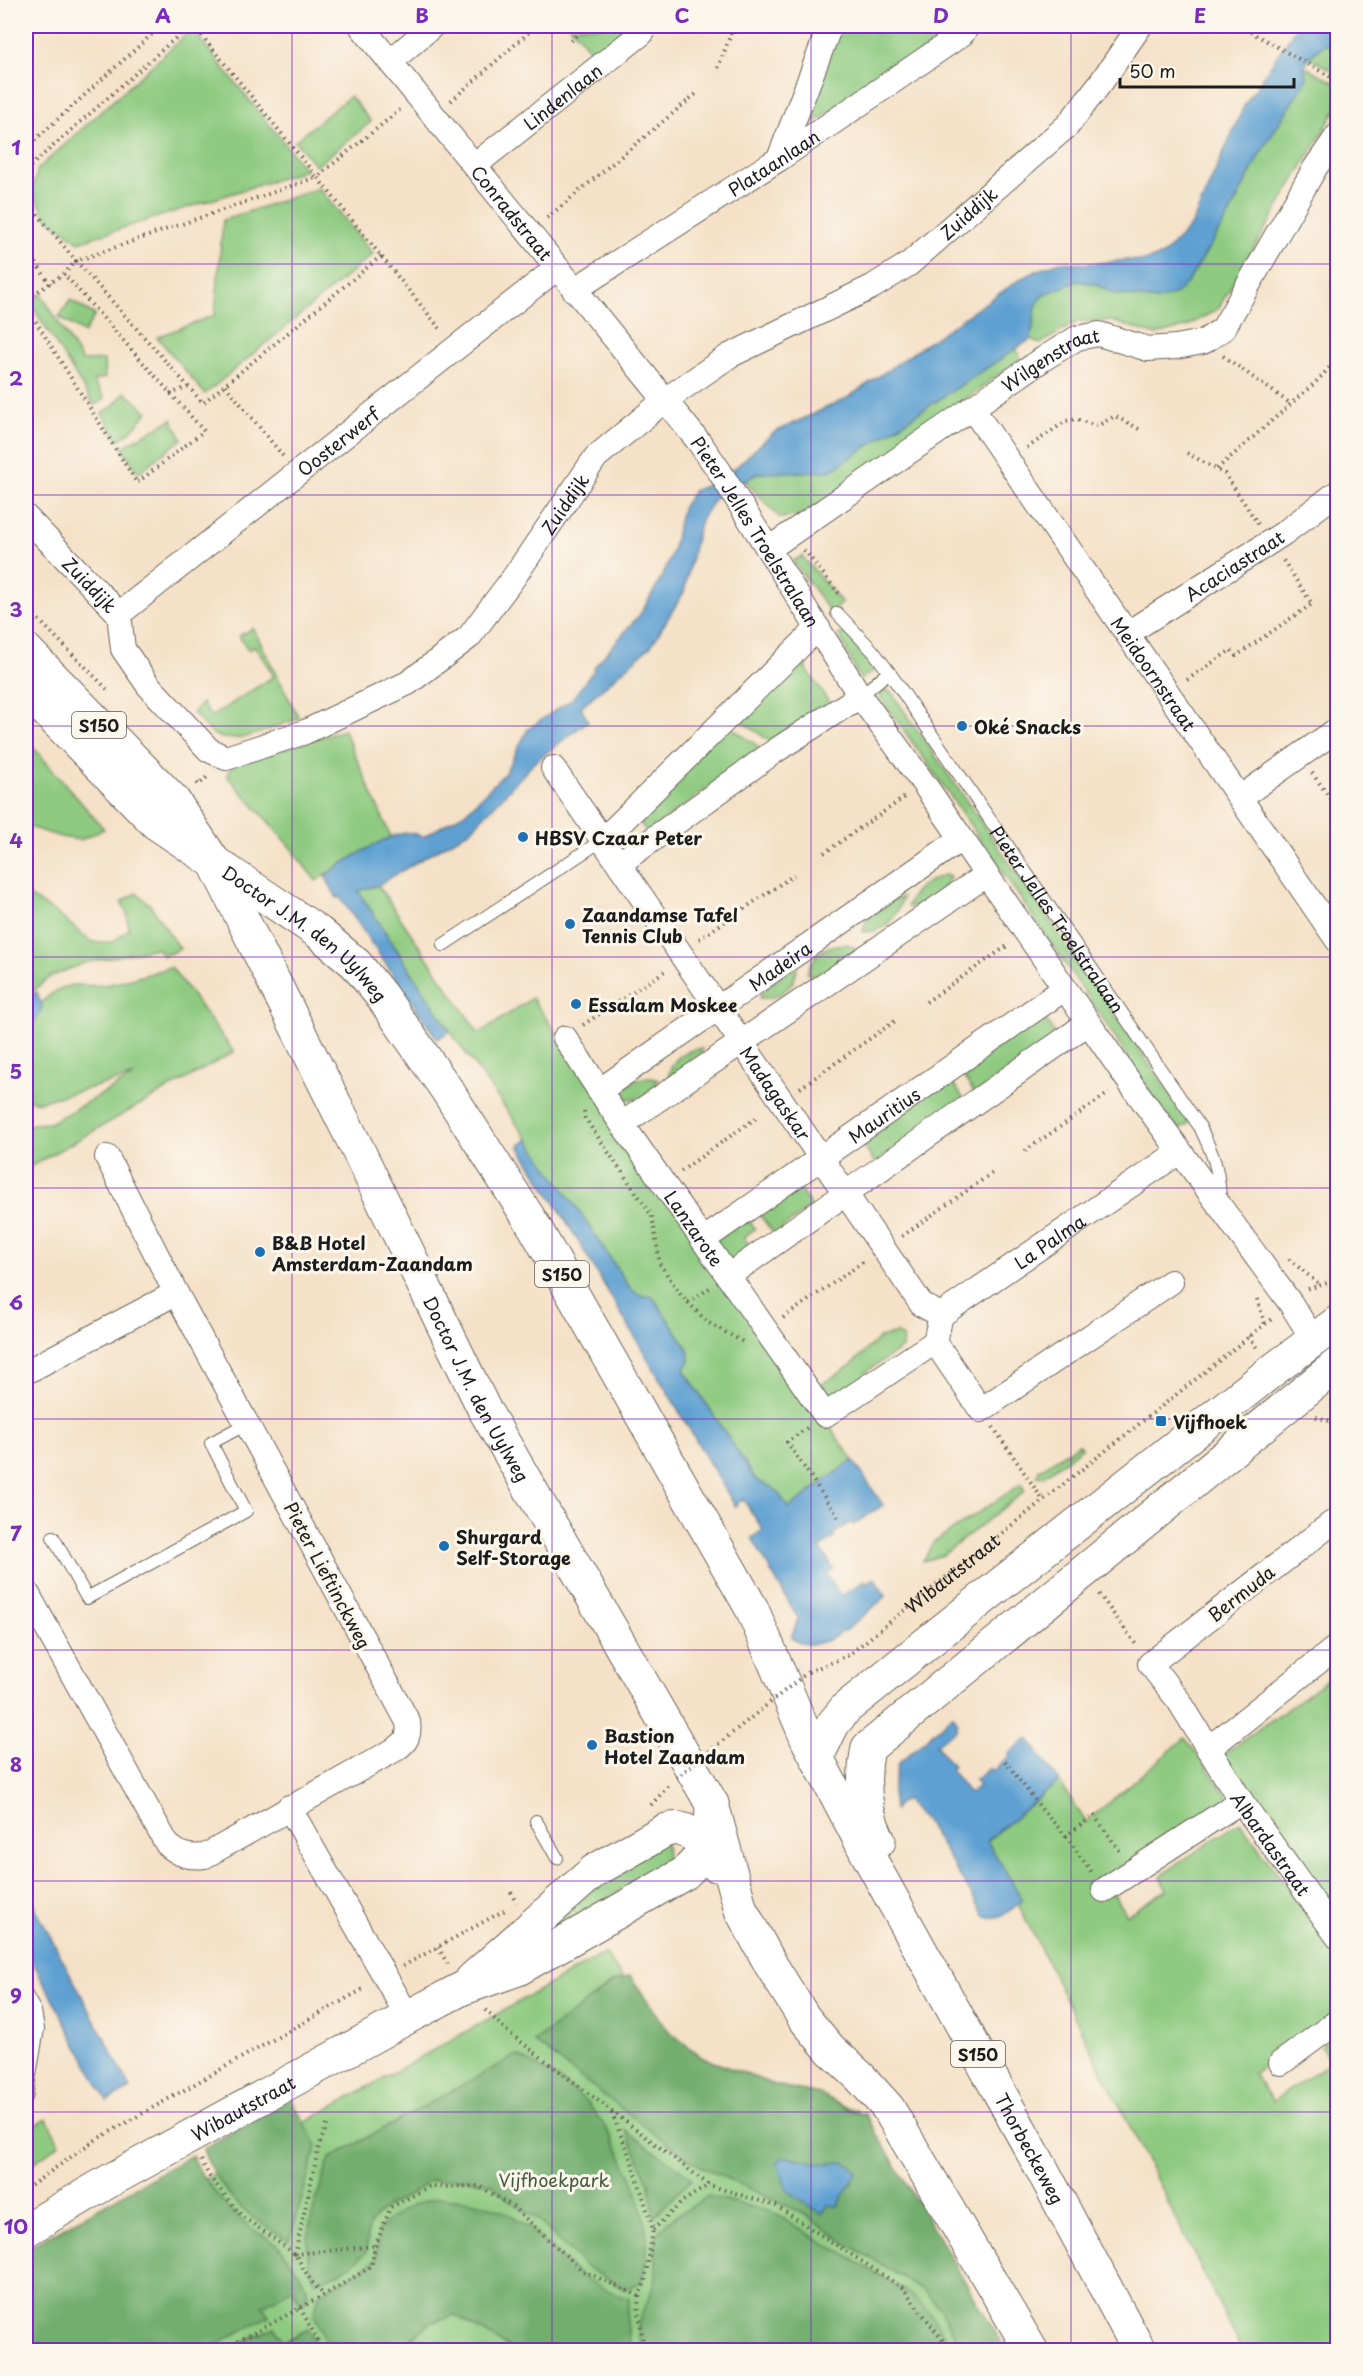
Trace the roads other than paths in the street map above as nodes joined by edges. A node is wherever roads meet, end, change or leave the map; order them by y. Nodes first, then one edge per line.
1 (361, 26) edge
2 (432, 26) edge
3 (645, 26) edge
4 (830, 26) edge
5 (967, 26) edge
6 (1140, 26) edge
7 (391, 62) junction
8 (1338, 135) edge
9 (779, 159) junction
10 (475, 165) junction
11 (557, 268) junction
12 (574, 290) junction
13 (664, 400) junction
14 (972, 408) junction
15 (1338, 492) edge
16 (26, 517) edge
17 (770, 548) junction
18 (837, 613) road end
19 (119, 614) junction
20 (818, 628) junction
21 (1128, 633) junction
22 (26, 650) edge
23 (889, 672) junction
24 (26, 690) edge
25 (860, 696) junction
26 (1338, 729) edge
27 (553, 768) dead end
28 (1241, 797) junction
29 (604, 838) junction
30 (961, 839) junction
31 (214, 862) junction
32 (620, 863) junction
33 (986, 875) junction
34 (1338, 941) edge
35 (443, 945) dead end
36 (1064, 989) junction
37 (720, 1008) junction
38 (1088, 1023) junction
39 (565, 1038) road end
40 (742, 1041) junction
41 (596, 1087) junction
42 (622, 1124) junction
43 (1179, 1152) junction
44 (107, 1157) dead end
45 (821, 1157) junction
46 (846, 1193) junction
47 (1220, 1208) junction
48 (703, 1240) junction
49 (728, 1276) junction
50 (1171, 1282) dead end
51 (176, 1293) junction
52 (941, 1315) junction
53 (1325, 1330) edge
54 (935, 1342) junction
55 (1336, 1368) edge
56 (26, 1372) edge
57 (246, 1424) junction
58 (1332, 1523) dead end
59 (53, 1537) dead end
60 (26, 1590) edge
61 (1338, 1646) edge
62 (1208, 1749) junction
63 (818, 1757) junction
64 (1241, 1800) junction
65 (712, 1804) junction
66 (289, 1807) junction
67 (536, 1821) dead end
68 (705, 1850) junction
69 (557, 1858) dead end
70 (1104, 1890) road end
71 (741, 1910) junction
72 (1338, 1938) edge
73 (461, 1989) junction
74 (26, 1995) edge
75 (408, 2017) junction
76 (1338, 2021) edge
77 (1281, 2063) dead end
78 (26, 2098) edge
79 (26, 2230) edge
80 (1031, 2350) edge
81 (1139, 2350) edge
82 (1159, 2350) edge

1 - 7 street, Conradstraat
2 - 7 street
3 - 10 street, Lindenlaan
4 - 9 street
5 - 9 street, Plataanlaan
6 - 13 street, Zuiddijk
7 - 10 street, Conradstraat
8 - 14 street, Wilgenstraat
9 - 12 street, Plataanlaan
10 - 11 street, Conradstraat
11 - 12 street, Conradstraat
11 - 19 street, Oosterwerf
12 - 13 street, Conradstraat
13 - 17 street, Pieter Jelles Troelstralaan
13 - 19 street, Zuiddijk
14 - 17 street, Wilgenstraat
14 - 21 street, Meidoornstraat
15 - 21 street, Acaciastraat
16 - 19 street, Zuiddijk
17 - 20 street, Pieter Jelles Troelstralaan
18 - 23 lane, Pieter Jelles Troelstralaan
20 - 25 street, Pieter Jelles Troelstralaan
20 - 29 street
21 - 28 street, Meidoornstraat
22 - 31 main road, Doctor J.M. den Uylweg / S150
23 - 25 lane
23 - 47 lane, Pieter Jelles Troelstralaan
24 - 31 main road, Doctor J.M. den Uylweg / S150
25 - 30 street, Pieter Jelles Troelstralaan
25 - 32 street
26 - 28 street
27 - 29 street, Madagaskar
28 - 34 street, Meidoornstraat
29 - 32 street, Madagaskar
29 - 35 lane
30 - 33 street, Pieter Jelles Troelstralaan
30 - 37 street, Madeira
31 - 63 main road, Doctor J.M. den Uylweg / S150
31 - 65 main road, Doctor J.M. den Uylweg / S150
32 - 37 street, Madagaskar
33 - 36 street, Pieter Jelles Troelstralaan
33 - 40 street
36 - 38 street, Pieter Jelles Troelstralaan
36 - 45 street, Mauritius
37 - 40 street, Madagaskar
37 - 41 street, Madeira
38 - 43 street, Pieter Jelles Troelstralaan
38 - 46 street
39 - 41 street, Lanzarote
40 - 42 street
40 - 45 street, Madagaskar
41 - 42 street, Lanzarote
42 - 48 street, Lanzarote
43 - 47 street, Pieter Jelles Troelstralaan
43 - 52 street, La Palma
44 - 51 street, Pieter Lieftinckweg
45 - 46 street, Madagaskar
45 - 48 street, Mauritius
46 - 49 street
46 - 52 street, Madagaskar
47 - 53 street, Pieter Jelles Troelstralaan
48 - 49 street, Lanzarote
49 - 54 street, Lanzarote
50 - 54 street
51 - 56 street
51 - 57 street, Pieter Lieftinckweg
52 - 54 street
53 - 55 main road, Pieter Jelles Troelstralaan
53 - 63 main road
55 - 82 main road, S150
57 - 59 lane
57 - 66 street, Pieter Lieftinckweg
58 - 62 street, Bermuda
60 - 66 street, Pieter Lieftinckweg
61 - 62 street
62 - 64 street, Albardastraat
63 - 81 main road, Thorbeckeweg / S150
64 - 70 street
64 - 72 street, Albardastraat
65 - 68 main road, Wibautstraat
65 - 71 main road, Doctor J.M. den Uylweg / S150
66 - 75 street
67 - 69 lane
68 - 71 main road, Wibautstraat
68 - 73 main road, Wibautstraat
68 - 73 main road, Wibautstraat
71 - 80 main road, S150
73 - 75 main road, Wibautstraat
74 - 78 lane
75 - 79 main road, Wibautstraat
76 - 77 street

